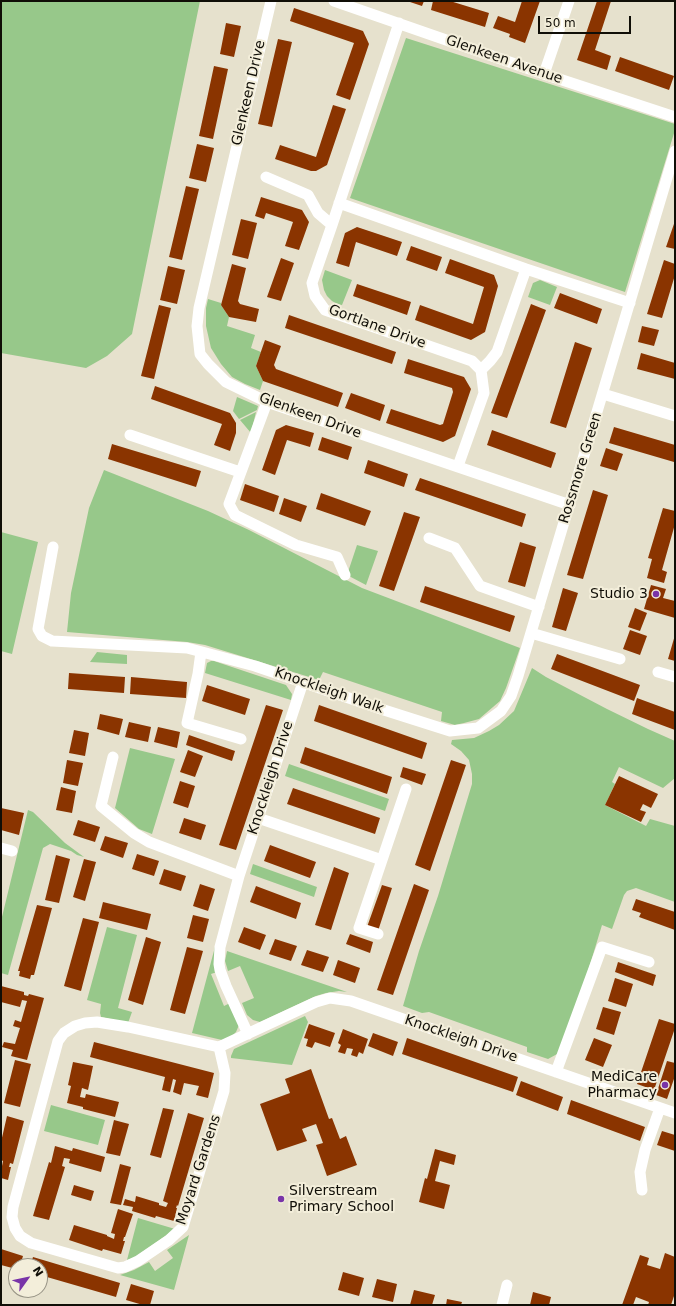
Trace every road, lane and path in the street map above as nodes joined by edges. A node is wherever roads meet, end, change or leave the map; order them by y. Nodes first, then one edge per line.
1 (271, 1) edge
2 (569, 1) edge
3 (341, 2) edge
4 (399, 23) junction
5 (544, 74) junction
6 (675, 117) edge
7 (675, 151) edge
8 (266, 176) dead end
9 (339, 203) junction
10 (332, 225) junction
11 (526, 269) junction
12 (630, 303) junction
13 (481, 370) junction
14 (603, 394) junction
15 (267, 402) junction
16 (675, 416) edge
17 (130, 435) dead end
18 (458, 466) junction
19 (240, 472) junction
20 (570, 505) junction
21 (429, 538) dead end
22 (53, 546) dead end
23 (345, 575) dead end
24 (539, 607) junction
25 (532, 633) junction
26 (202, 652) junction
27 (620, 659) dead end
28 (658, 672) dead end
29 (675, 677) edge
30 (303, 682) junction
31 (241, 739) dead end
32 (113, 757) dead end
33 (406, 789) dead end
34 (258, 818) junction
35 (382, 860) junction
36 (239, 876) junction
37 (378, 934) dead end
38 (649, 962) dead end
39 (248, 1034) junction
40 (220, 1048) junction
41 (556, 1072) junction
42 (660, 1108) junction
43 (675, 1113) edge
44 (642, 1190) dead end
45 (507, 1285) dead end
46 (502, 1305) edge

1 - 15 street, Glenkeen Drive
2 - 5 street
3 - 4 street, Glenkeen Avenue
4 - 5 street, Glenkeen Avenue
4 - 9 street, Gortlane Drive
5 - 6 street, Glenkeen Avenue
7 - 12 street, Rossmore Green
8 - 10 street
9 - 10 street, Gortlane Drive
9 - 11 street
10 - 13 street, Gortlane Drive
11 - 12 street
11 - 13 street
12 - 14 street, Rossmore Green
13 - 18 street
14 - 16 street
14 - 20 street, Rossmore Green
15 - 18 street, Glenkeen Drive
15 - 19 street
17 - 19 street
18 - 20 street, Glenkeen Drive
19 - 23 street
20 - 24 street, Rossmore Green
21 - 24 street
22 - 26 street, Knockleigh Walk
24 - 25 street, Rossmore Green
25 - 27 street
25 - 30 street, Knockleigh Walk
26 - 30 street, Knockleigh Walk
26 - 31 street
28 - 29 street
30 - 34 street, Knockleigh Drive
32 - 36 street
33 - 35 street
34 - 35 street
34 - 36 street, Knockleigh Drive
35 - 37 street
36 - 39 street, Knockleigh Drive
38 - 41 street
39 - 40 street, Knockleigh Drive
39 - 41 street, Knockleigh Drive
40 - 40 street, Moyard Gardens
41 - 42 street, Knockleigh Drive
42 - 43 street, Knockleigh Drive
42 - 44 street
45 - 46 street

